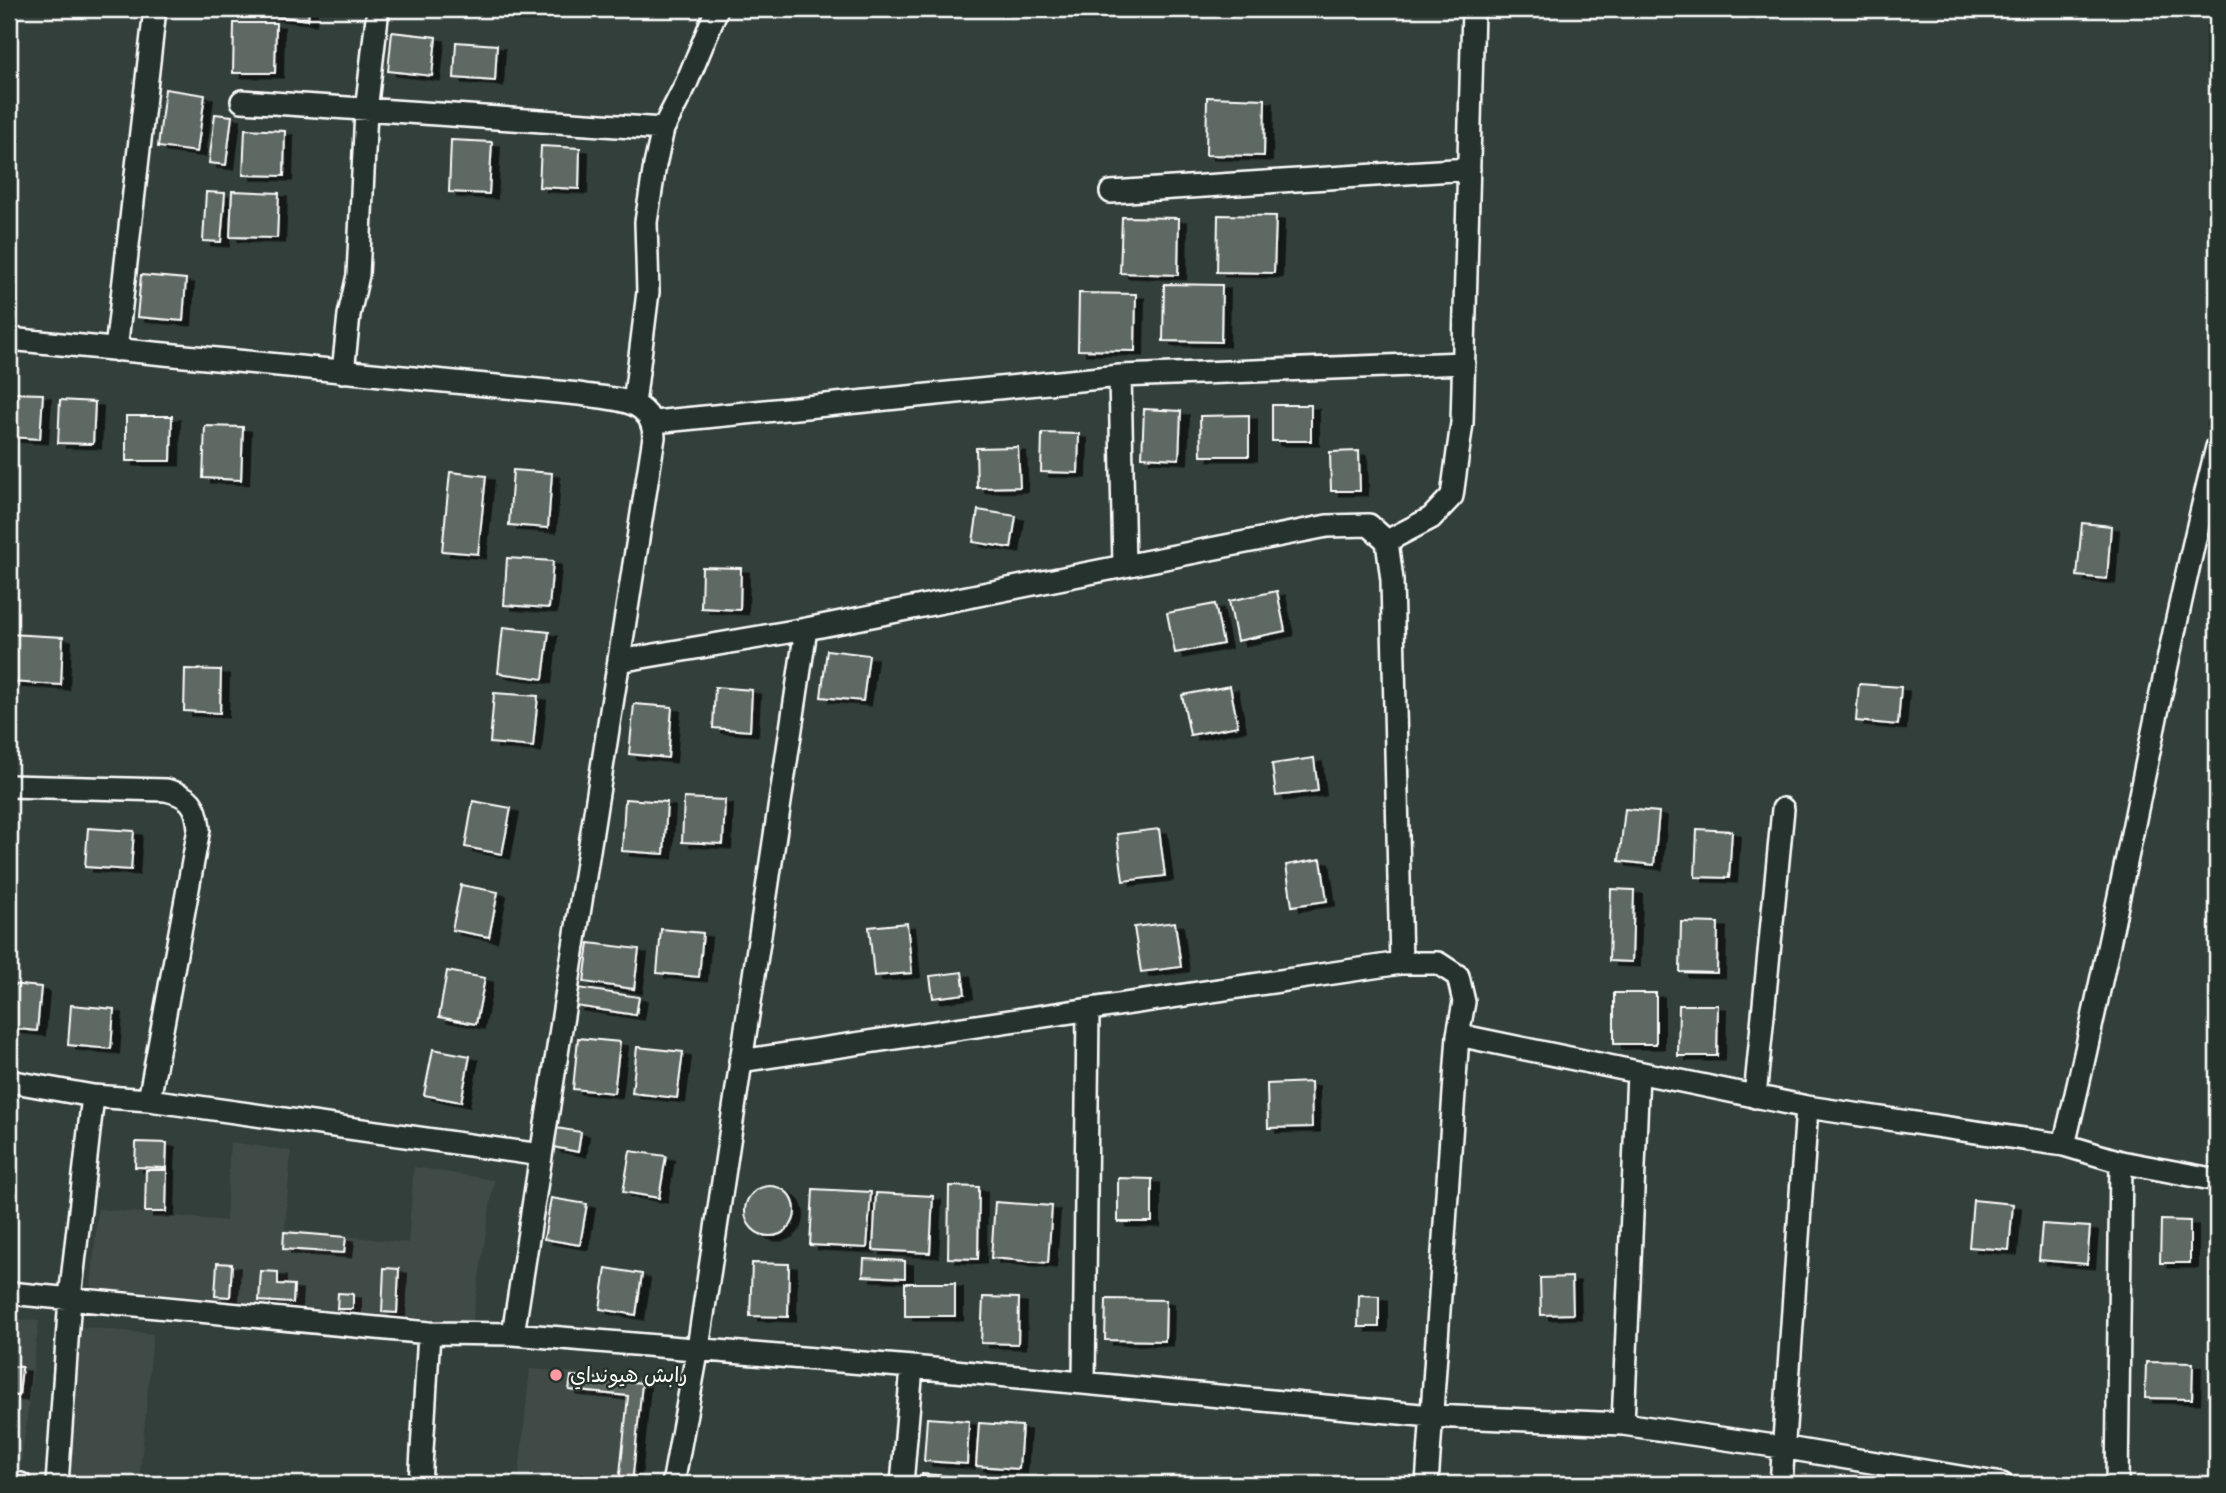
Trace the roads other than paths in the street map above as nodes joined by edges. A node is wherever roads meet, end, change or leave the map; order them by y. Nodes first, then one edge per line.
1 (155, 9) edge
2 (378, 9) edge
3 (717, 9) edge
4 (1474, 9) edge
5 (242, 101) dead end
6 (366, 111) junction
7 (663, 129) junction
8 (1469, 169) junction
9 (1111, 192) dead end
10 (9, 339) edge
11 (116, 350) junction
12 (1464, 363) junction
13 (343, 372) junction
14 (1120, 376) junction
15 (634, 404) junction
16 (654, 422) junction
17 (2217, 447) edge
18 (1387, 541) junction
19 (1124, 566) junction
20 (806, 629) junction
21 (619, 661) junction
22 (9, 786) edge
23 (1783, 809) dead end
24 (1401, 963) junction
25 (1088, 1010) junction
26 (1458, 1035) junction
27 (740, 1061) junction
28 (1638, 1073) junction
29 (9, 1081) edge
30 (93, 1096) junction
31 (1755, 1097) junction
32 (149, 1100) junction
33 (1807, 1107) junction
34 (2064, 1145) junction
35 (541, 1155) junction
36 (2121, 1163) junction
37 (2217, 1180) edge
38 (9, 1293) edge
39 (70, 1298) junction
40 (429, 1333) junction
41 (513, 1334) junction
42 (698, 1348) junction
43 (912, 1367) junction
44 (1084, 1383) junction
45 (1431, 1416) junction
46 (1623, 1424) junction
47 (1782, 1447) junction
48 (9, 1482) edge
49 (21, 1484) edge
50 (57, 1484) edge
51 (420, 1484) edge
52 (673, 1484) edge
53 (902, 1484) edge
54 (1427, 1484) edge
55 (1781, 1484) edge
56 (2002, 1484) edge
57 (2117, 1484) edge

1 - 11 street
2 - 6 street
3 - 7 street
4 - 8 street
5 - 6 street
6 - 7 street
6 - 13 street
7 - 15 street
8 - 9 street
8 - 12 street
10 - 11 street
11 - 13 street
12 - 14 street
12 - 18 street
13 - 15 street
14 - 16 street
14 - 19 street
15 - 16 street
16 - 21 street
17 - 34 street
18 - 19 street
18 - 24 street
19 - 20 street
20 - 21 street
20 - 27 street
21 - 35 street
22 - 32 street
23 - 31 street
24 - 25 street
24 - 26 street
25 - 27 street
25 - 44 street
26 - 28 street
26 - 45 street
27 - 42 street
28 - 31 street
28 - 46 street
29 - 30 street
30 - 32 street
30 - 39 street
31 - 33 street
32 - 35 street
33 - 34 street
33 - 47 street
34 - 36 street
35 - 41 street
36 - 37 street
36 - 57 street
38 - 39 street
39 - 40 street
39 - 50 street
40 - 41 street
40 - 51 street
41 - 42 street
42 - 43 street
42 - 52 street
43 - 44 street
43 - 53 street
44 - 45 street
45 - 46 street
45 - 54 street
46 - 47 street
47 - 55 street
47 - 56 street
48 - 49 street

